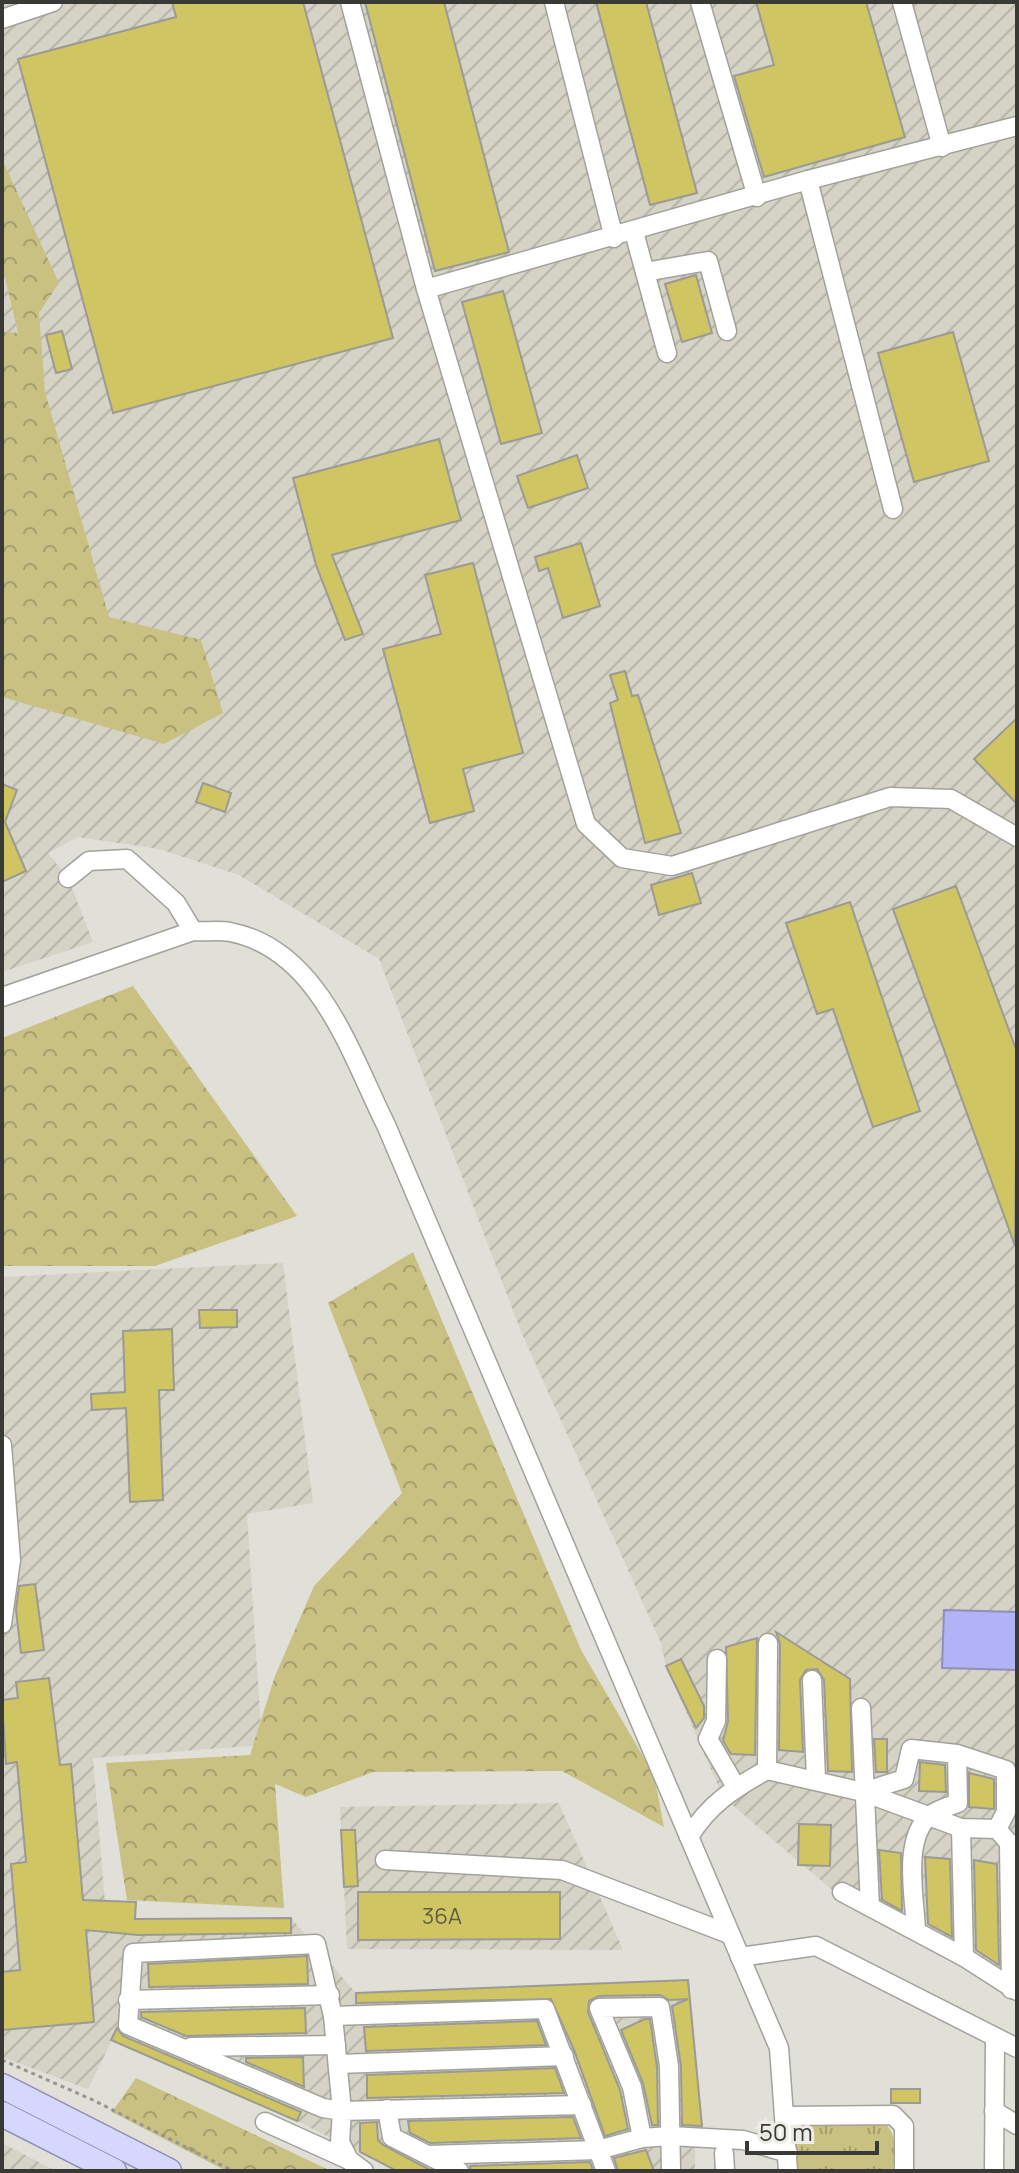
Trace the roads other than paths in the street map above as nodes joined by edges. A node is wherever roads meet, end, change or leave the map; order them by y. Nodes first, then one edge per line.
1 (53, 2) edge
2 (350, 2) edge
3 (554, 2) edge
4 (700, 2) edge
5 (902, 2) edge
6 (6, 12) edge
7 (1017, 126) edge
8 (942, 147) junction
9 (808, 180) junction
10 (757, 197) junction
11 (634, 232) junction
12 (614, 238) junction
13 (645, 272) junction
14 (426, 289) junction
15 (727, 331) dead end
16 (667, 353) dead end
17 (893, 509) dead end
18 (1017, 837) edge
19 (68, 878) dead end
20 (193, 931) junction
21 (2, 997) edge
22 (2, 1445) edge
23 (2, 1624) edge
24 (768, 1643) dead end
25 (717, 1659) dead end
26 (812, 1680) dead end
27 (861, 1708) dead end
28 (957, 1754) junction
29 (767, 1770) junction
30 (816, 1779) junction
31 (736, 1787) junction
32 (863, 1792) junction
33 (930, 1815) junction
34 (961, 1828) junction
35 (689, 1837) junction
36 (1007, 1839) edge
37 (385, 1860) dead end
38 (842, 1892) dead end
39 (870, 1907) junction
40 (916, 1931) junction
41 (729, 1934) junction
42 (740, 1957) junction
43 (964, 1957) junction
44 (1014, 1990) edge
45 (330, 1995) junction
46 (128, 2000) junction
47 (333, 2016) junction
48 (995, 2037) junction
49 (336, 2045) junction
50 (184, 2047) junction
51 (1017, 2048) edge
52 (564, 2056) junction
53 (338, 2064) junction
54 (2, 2086) edge
55 (582, 2105) junction
56 (387, 2109) junction
57 (342, 2111) junction
58 (994, 2111) junction
59 (2, 2114) edge
60 (786, 2116) junction
61 (265, 2122) dead end
62 (1017, 2125) edge
63 (670, 2136) junction
64 (642, 2138) junction
65 (598, 2150) junction
66 (428, 2155) junction
67 (788, 2162) edge
68 (357, 2166) edge
69 (114, 2171) edge
70 (169, 2171) edge
71 (459, 2171) edge
72 (606, 2171) edge
73 (671, 2171) edge
74 (904, 2171) edge
75 (994, 2171) edge

1 - 6 lane
2 - 14 lane
3 - 12 lane
4 - 10 lane
5 - 8 lane
7 - 8 lane
8 - 9 lane
9 - 10 lane
9 - 17 lane
10 - 11 lane
11 - 12 lane
11 - 13 lane
12 - 14 lane
13 - 15 lane
13 - 16 lane
14 - 18 lane
19 - 20 lane
20 - 21 lane
20 - 35 lane
22 - 23 lane
24 - 29 lane
25 - 31 lane
26 - 30 lane
27 - 32 lane
28 - 32 lane
28 - 33 lane
28 - 36 lane
29 - 30 lane
29 - 31 lane
30 - 32 lane
31 - 35 lane
32 - 33 lane
32 - 39 lane
33 - 34 lane
33 - 40 lane
34 - 36 lane
34 - 43 lane
35 - 41 lane
36 - 44 lane
37 - 41 lane
38 - 39 lane
39 - 40 lane
40 - 43 lane
41 - 42 lane
42 - 48 lane
42 - 60 lane
43 - 44 lane
45 - 46 lane
45 - 46 lane
45 - 47 lane
46 - 50 lane
47 - 49 lane
47 - 52 lane
48 - 51 lane
48 - 58 lane
49 - 50 lane
49 - 53 lane
50 - 57 lane
52 - 53 lane
52 - 55 lane
53 - 57 lane
54 - 70 main road
55 - 56 lane
55 - 65 lane
56 - 57 lane
56 - 66 lane
57 - 68 lane
58 - 62 lane
58 - 75 lane
59 - 69 main road
60 - 67 lane
60 - 74 lane
61 - 68 lane
63 - 64 lane
63 - 64 lane
63 - 67 lane
63 - 73 lane
64 - 65 lane
65 - 66 lane
65 - 72 lane
66 - 71 lane

